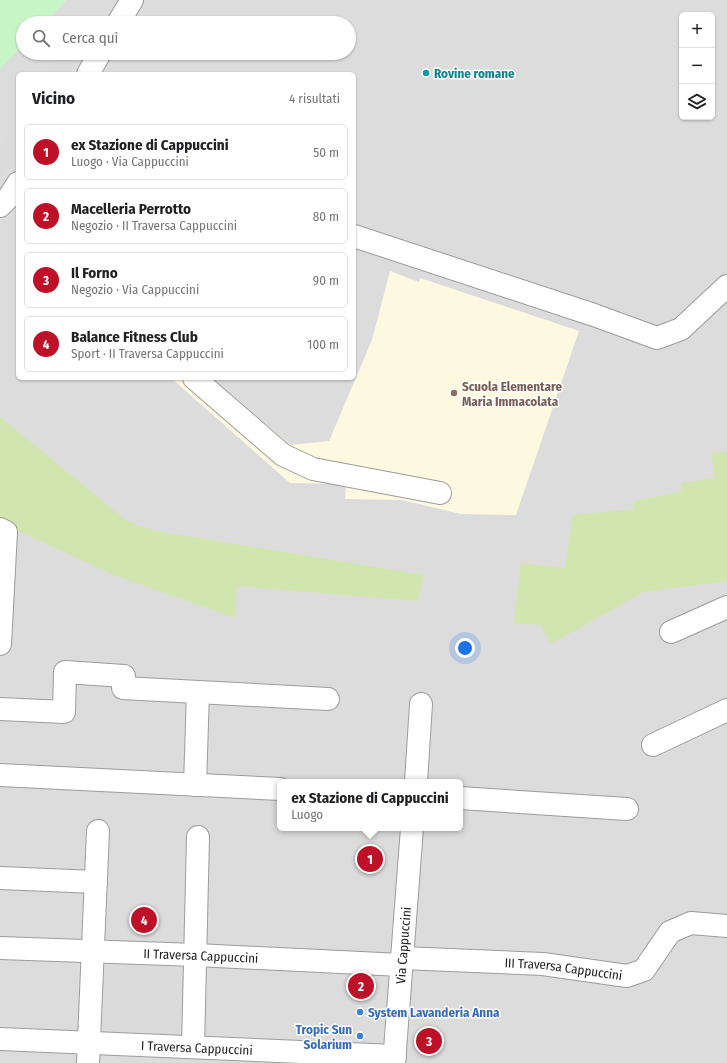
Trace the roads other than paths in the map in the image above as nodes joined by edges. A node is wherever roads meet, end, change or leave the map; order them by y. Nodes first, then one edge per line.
1 (132, 0) edge
2 (122, 16) edge
3 (96, 60) edge
4 (89, 72) edge
5 (16, 189) edge
6 (0, 206) edge
7 (356, 237) edge
8 (727, 286) edge
9 (196, 380) edge
10 (440, 493) dead end
11 (0, 529) edge
12 (727, 607) edge
13 (671, 632) dead end
14 (0, 644) edge
15 (198, 692) junction
16 (328, 699) dead end
17 (421, 704) dead end
18 (0, 709) edge
19 (727, 710) edge
20 (653, 745) dead end
21 (0, 775) edge
22 (416, 779) edge
23 (195, 785) junction
24 (277, 789) edge
25 (463, 798) edge
26 (627, 809) dead end
27 (98, 831) dead end
28 (412, 831) edge
29 (198, 837) dead end
30 (0, 878) edge
31 (96, 882) junction
32 (727, 926) edge
33 (0, 948) edge
34 (94, 950) junction
35 (196, 955) junction
36 (401, 962) junction
37 (0, 1039) edge
38 (194, 1047) junction
39 (89, 1053) edge
40 (394, 1059) edge

1 - 2 street
3 - 4 street
5 - 6 street
7 - 8 street
9 - 10 street
11 - 14 street
12 - 13 street
15 - 16 street
15 - 18 street
15 - 23 street
17 - 22 street
19 - 20 street
21 - 23 street
23 - 24 street
25 - 26 street
27 - 31 street
28 - 36 street, Via Cappuccini
29 - 35 street
30 - 31 street
31 - 34 street
32 - 36 street, III Traversa Cappuccini
33 - 34 street, II Traversa Cappuccini
34 - 35 street, II Traversa Cappuccini
34 - 39 street
35 - 36 street, II Traversa Cappuccini
35 - 38 street
36 - 40 street, Via Cappuccini
37 - 39 street, I Traversa Cappuccini
38 - 39 street, I Traversa Cappuccini
38 - 40 street, I Traversa Cappuccini

